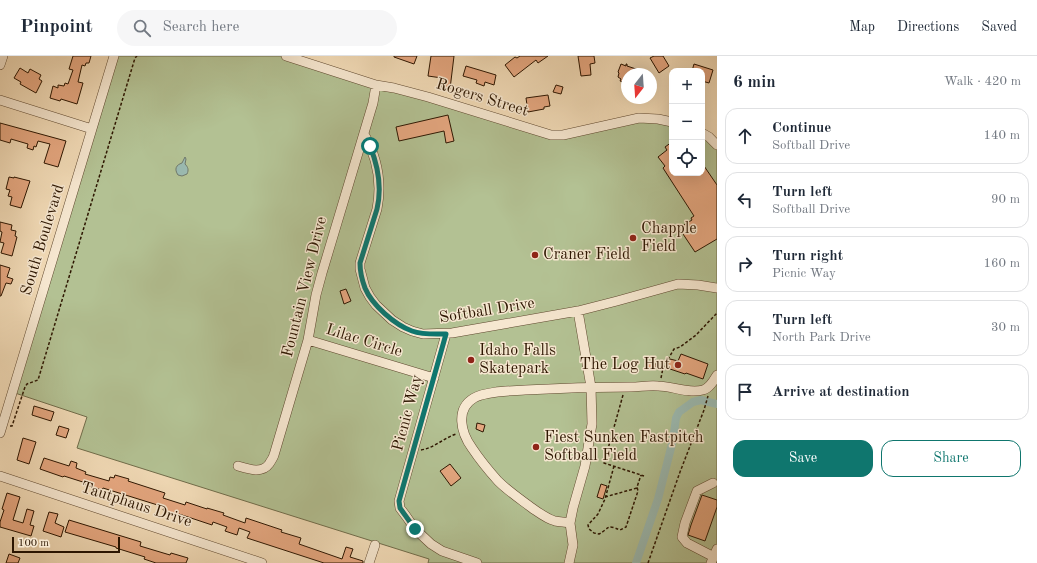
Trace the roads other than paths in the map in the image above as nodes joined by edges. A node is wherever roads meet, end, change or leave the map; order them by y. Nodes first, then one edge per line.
1 (3, 56) edge
2 (114, 56) edge
3 (286, 56) edge
4 (0, 65) edge
5 (376, 85) junction
6 (0, 100) edge
7 (669, 121) edge
8 (92, 129) junction
9 (364, 134) junction
10 (705, 134) edge
11 (717, 145) edge
12 (717, 288) edge
13 (578, 311) junction
14 (446, 334) junction
15 (308, 340) junction
16 (717, 375) edge
17 (434, 378) junction
18 (591, 387) junction
19 (3, 414) edge
20 (0, 433) edge
21 (238, 466) dead end
22 (0, 476) edge
23 (716, 483) edge
24 (570, 523) junction
25 (375, 545) dead end
26 (714, 556) edge
27 (262, 563) edge
28 (369, 563) edge
29 (477, 563) edge
30 (569, 563) edge

1 - 4 street
2 - 8 street, South Boulevard
3 - 5 street, Rogers Street
5 - 7 street, Rogers Street
5 - 9 street, Fountain View Drive
6 - 8 street
8 - 19 street, South Boulevard
9 - 14 street, Softball Drive
9 - 15 street, Fountain View Drive
10 - 11 street
12 - 13 street, Softball Drive
13 - 14 street, Softball Drive
13 - 18 street
14 - 17 street, Picnic Way
15 - 17 street, Lilac Circle
15 - 21 street, Fountain View Drive
16 - 18 street
17 - 29 street, Picnic Way
18 - 24 street
18 - 24 street
19 - 20 street, South Boulevard
22 - 27 street, Tautphaus Drive
23 - 26 street
24 - 30 street
25 - 28 street

